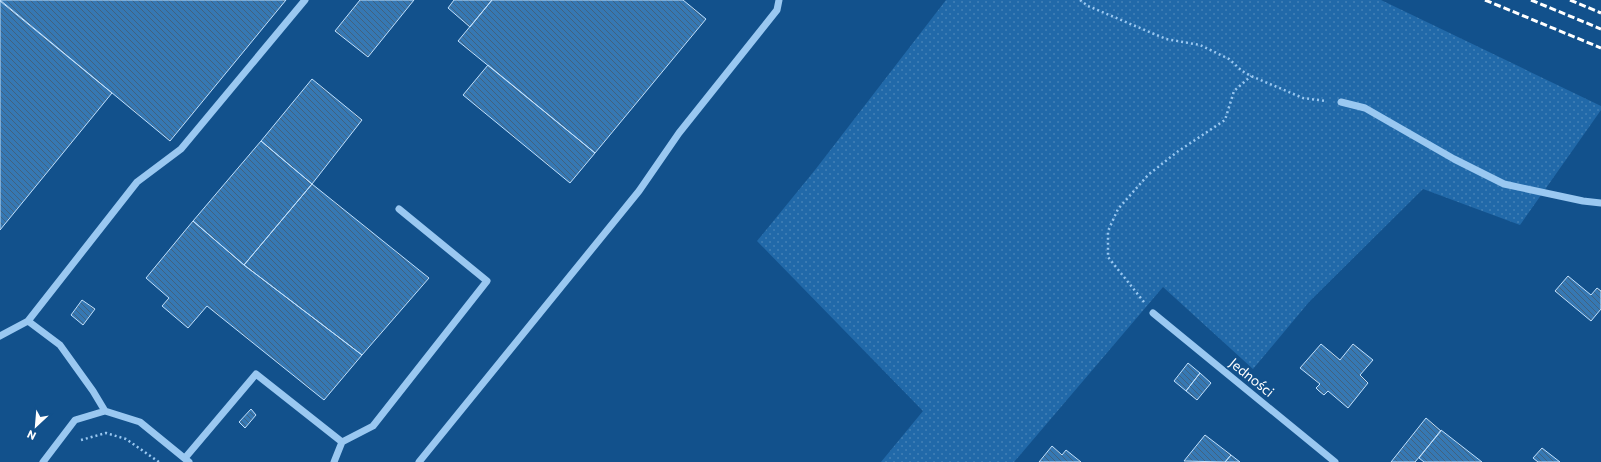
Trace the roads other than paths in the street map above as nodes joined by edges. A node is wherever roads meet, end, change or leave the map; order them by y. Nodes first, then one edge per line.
1 (305, 0) edge
2 (779, 0) edge
3 (1341, 102) road end
4 (1601, 203) edge
5 (399, 209) dead end
6 (1153, 313) road end
7 (28, 321) junction
8 (0, 336) edge
9 (105, 411) junction
10 (342, 442) junction
11 (187, 460) edge
12 (42, 462) edge
13 (334, 462) edge
14 (419, 462) edge
15 (1334, 462) edge

1 - 7 street
2 - 14 street
3 - 4 street
5 - 10 street
6 - 15 street, Jedności
7 - 8 street
7 - 9 street
9 - 11 street
9 - 12 street
10 - 11 street
10 - 13 street

